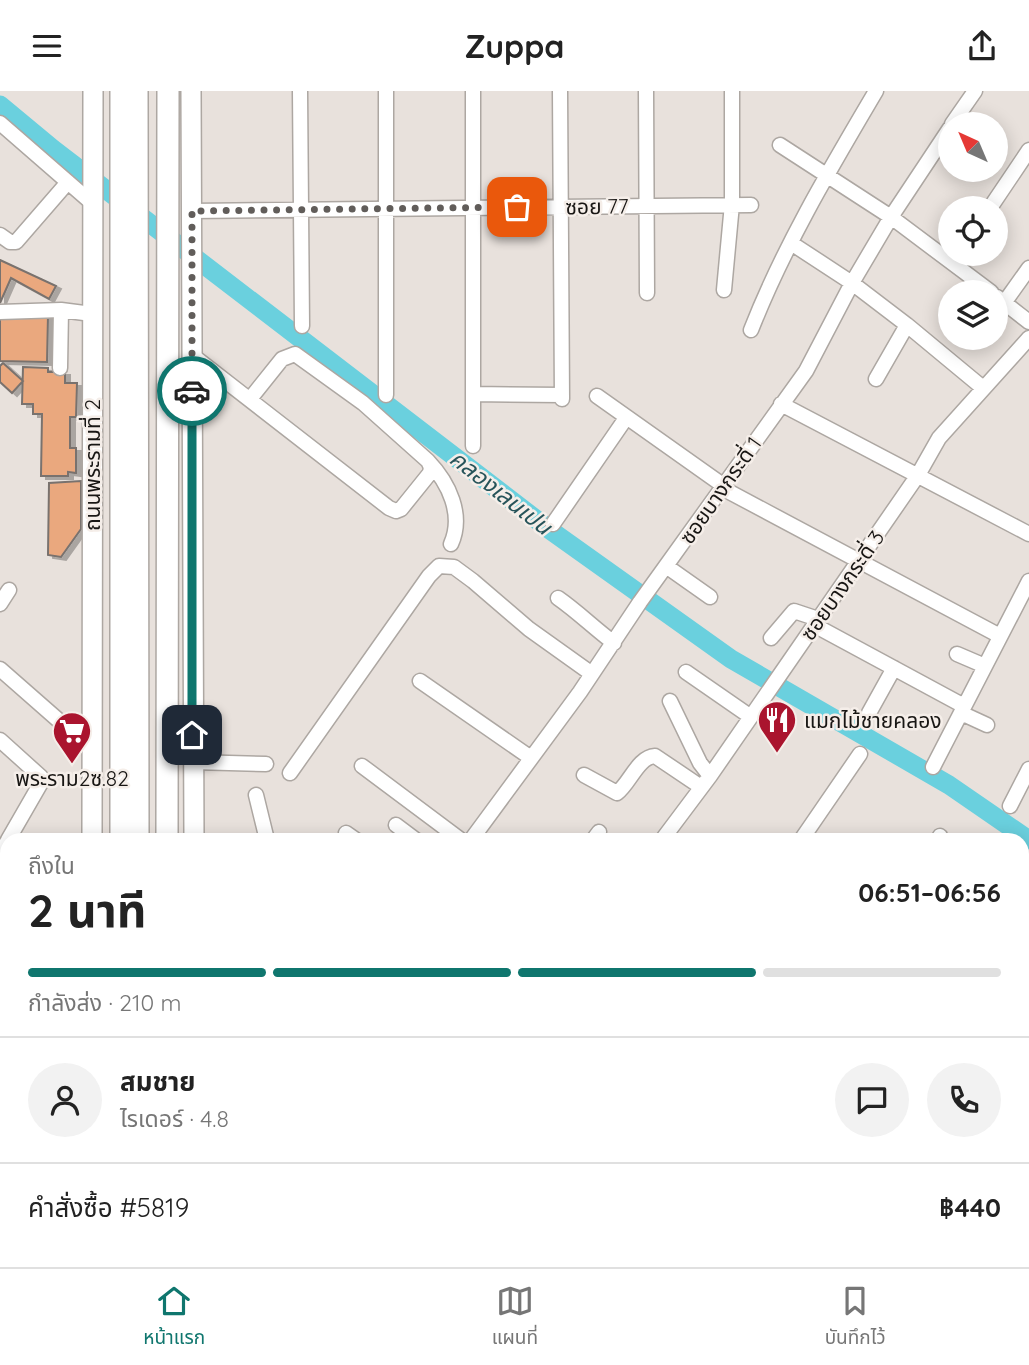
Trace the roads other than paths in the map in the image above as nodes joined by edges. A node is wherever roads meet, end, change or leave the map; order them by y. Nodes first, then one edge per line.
1 (93, 91) edge
2 (120, 91) edge
3 (137, 91) edge
4 (157, 91) edge
5 (168, 91) edge
6 (191, 91) edge
7 (300, 91) edge
8 (386, 91) edge
9 (473, 91) edge
10 (560, 91) edge
11 (646, 91) edge
12 (732, 91) edge
13 (975, 91) edge
14 (871, 93) edge
15 (961, 112) edge
16 (0, 123) edge
17 (780, 145) dead end
18 (938, 146) edge
19 (1029, 150) edge
20 (827, 174) junction
21 (68, 182) junction
22 (998, 196) edge
23 (92, 199) junction
24 (732, 204) junction
25 (751, 205) dead end
26 (647, 206) junction
27 (561, 207) junction
28 (386, 208) junction
29 (473, 208) junction
30 (301, 209) junction
31 (192, 211) junction
32 (891, 217) junction
33 (0, 235) edge
34 (790, 243) junction
35 (938, 246) edge
36 (965, 266) edge
37 (1029, 268) edge
38 (979, 280) edge
39 (852, 283) junction
40 (724, 290) dead end
41 (1008, 290) edge
42 (647, 293) dead end
43 (1008, 305) edge
44 (61, 310) junction
45 (0, 312) edge
46 (92, 314) junction
47 (1029, 322) edge
48 (907, 325) junction
49 (302, 326) dead end
50 (751, 330) dead end
51 (1029, 338) edge
52 (192, 355) junction
53 (60, 368) dead end
54 (876, 379) dead end
55 (983, 388) junction
56 (473, 394) junction
57 (386, 395) dead end
58 (597, 396) dead end
59 (250, 399) junction
60 (781, 404) junction
61 (626, 418) junction
62 (473, 446) dead end
63 (428, 461) junction
64 (918, 475) junction
65 (723, 487) junction
66 (553, 524) dead end
67 (1029, 534) edge
68 (451, 544) dead end
69 (858, 561) junction
70 (667, 566) junction
71 (1029, 581) edge
72 (9, 590) dead end
73 (710, 597) dead end
74 (558, 598) dead end
75 (0, 604) edge
76 (816, 622) junction
77 (1000, 636) junction
78 (771, 638) dead end
79 (614, 643) junction
80 (957, 654) dead end
81 (985, 666) junction
82 (894, 668) junction
83 (0, 669) edge
84 (686, 672) dead end
85 (592, 674) junction
86 (420, 681) dead end
87 (670, 701) dead end
88 (963, 709) junction
89 (869, 713) dead end
90 (751, 716) junction
91 (987, 725) dead end
92 (0, 740) edge
93 (91, 741) junction
94 (860, 754) dead end
95 (531, 758) junction
96 (192, 762) junction
97 (266, 764) dead end
98 (362, 766) dead end
99 (933, 768) dead end
100 (290, 773) dead end
101 (584, 775) dead end
102 (1027, 779) edge
103 (705, 782) junction
104 (256, 795) dead end
105 (1010, 806) dead end
106 (396, 825) dead end
107 (13, 833) edge
108 (92, 833) edge
109 (121, 833) edge
110 (138, 833) edge
111 (160, 833) edge
112 (167, 833) edge
113 (194, 833) edge
114 (265, 833) edge
115 (407, 833) edge
116 (452, 833) edge
117 (476, 833) edge
118 (667, 833) edge
119 (806, 833) edge

1 - 23 main road, ถนนพระรามที่ 2
2 - 109 highway, ถนนพระรามที่ 2
3 - 110 highway
4 - 111 highway
5 - 112 highway
6 - 31 main road
7 - 30 street
8 - 28 street
9 - 29 street
10 - 27 street
11 - 26 street
12 - 24 street
13 - 15 street, ซอยบางกระดี่ 1
14 - 20 street
16 - 21 street
17 - 20 street
18 - 32 street, ซอยบางกระดี่ 1
19 - 22 street
20 - 32 street
20 - 34 street
21 - 23 street
21 - 33 street
23 - 46 main road, ถนนพระรามที่ 2
24 - 25 street, ซอย 77
24 - 26 street, ซอย 77
24 - 40 street
26 - 27 street, ซอย 77
26 - 42 street
27 - 29 street, ซอย 77
27 - 56 street
28 - 29 street, ซอย 77
28 - 30 street, ซอย 77
28 - 57 street
29 - 56 street
30 - 31 street, ซอย 77
30 - 49 street
31 - 52 main road
32 - 35 street
32 - 39 street, ซอยบางกระดี่ 1
34 - 39 street
34 - 50 street
36 - 38 street
37 - 41 street
39 - 48 street
39 - 60 street, ซอยบางกระดี่ 1
43 - 47 street
44 - 45 street
44 - 46 street
44 - 53 street
46 - 93 main road, ถนนพระรามที่ 2
48 - 54 street
48 - 55 street
51 - 55 street, ซอยบางกระดี่ 3
52 - 59 street
52 - 96 main road
55 - 64 street, ซอยบางกระดี่ 3
56 - 62 street
58 - 61 street
59 - 63 street
59 - 63 street
60 - 64 street
60 - 65 street, ซอยบางกระดี่ 1
61 - 65 street
61 - 66 street
63 - 68 street
64 - 67 street
64 - 69 street, ซอยบางกระดี่ 3
65 - 69 street
65 - 70 street, ซอยบางกระดี่ 1
69 - 76 street, ซอยบางกระดี่ 3
69 - 77 street
70 - 73 street
70 - 79 street, ซอยบางกระดี่ 1
71 - 77 street
72 - 75 street
74 - 79 street
76 - 78 street
76 - 82 street
76 - 90 street, ซอยบางกระดี่ 3
77 - 81 street
79 - 85 street, ซอยบางกระดี่ 1
80 - 81 street
81 - 88 street
82 - 88 street
82 - 89 street
83 - 93 street
84 - 90 street
85 - 95 street, ซอยบางกระดี่ 1
85 - 100 street
86 - 95 street
87 - 103 street
88 - 91 street
88 - 99 street
90 - 103 street, ซอยบางกระดี่ 3
92 - 107 street
93 - 108 main road, ถนนพระรามที่ 2
94 - 119 street
95 - 117 street, ซอยบางกระดี่ 1
96 - 97 street
96 - 113 main road
98 - 116 street
101 - 103 street
102 - 105 street
103 - 118 street, ซอยบางกระดี่ 3
104 - 114 street
106 - 115 street

